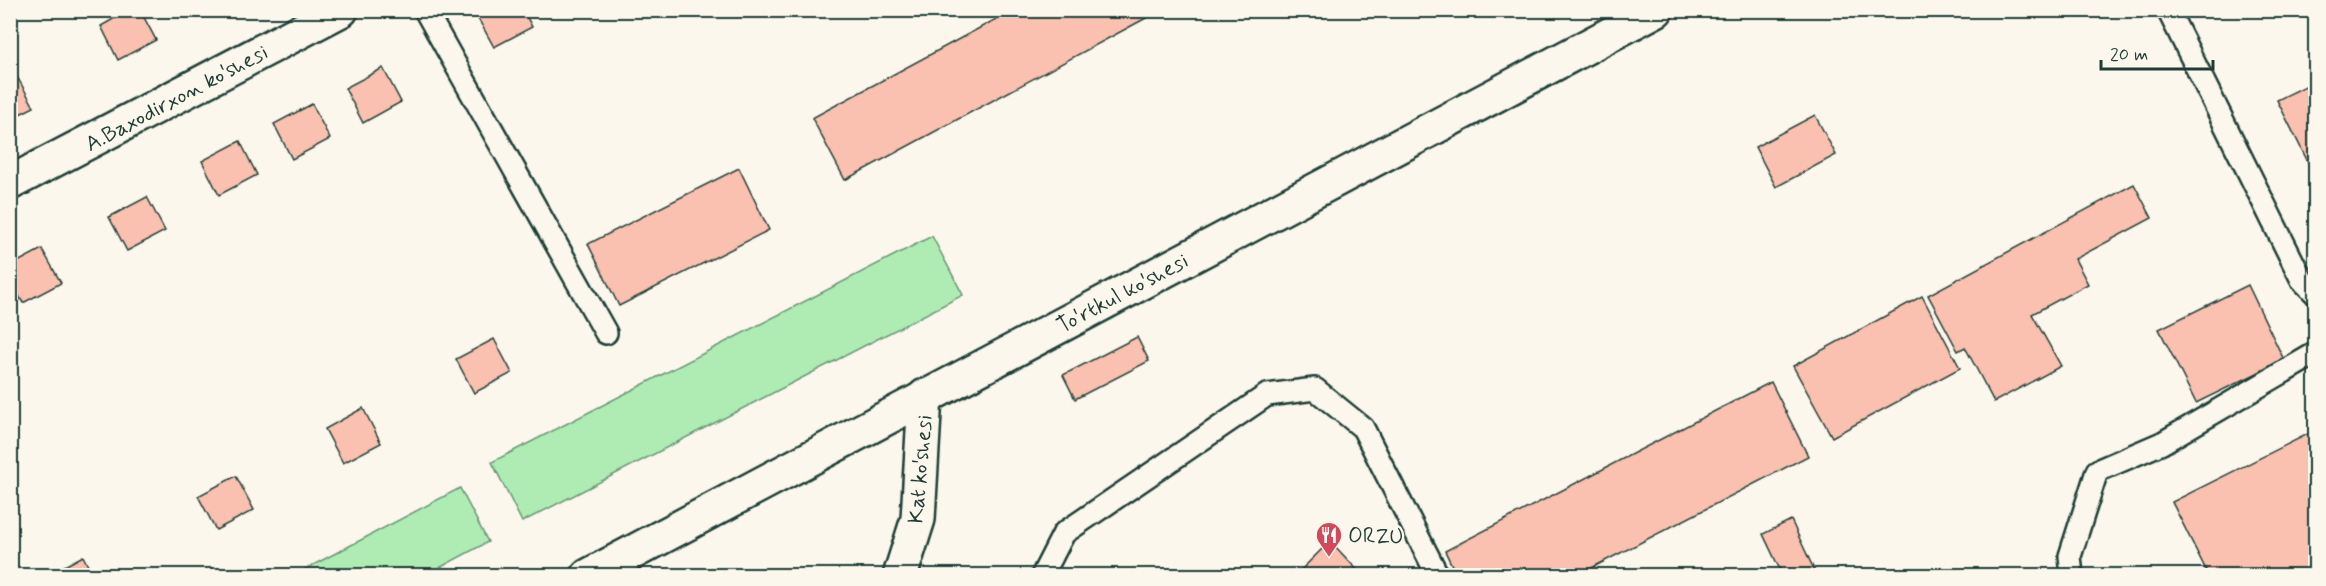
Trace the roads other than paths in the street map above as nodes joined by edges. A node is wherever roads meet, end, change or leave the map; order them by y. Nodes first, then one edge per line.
1 (341, 10) edge
2 (425, 10) edge
3 (1656, 10) edge
4 (2168, 10) edge
5 (10, 183) edge
6 (2316, 294) edge
7 (606, 333) dead end
8 (2316, 354) edge
9 (926, 396) junction
10 (588, 576) edge
11 (900, 576) edge
12 (1042, 576) edge
13 (1438, 576) edge
14 (2072, 576) edge

1 - 5 main road, A.Baxodirxon ko'shesi
2 - 7 lane
3 - 9 main road, To'rtkul ko'shesi
4 - 6 lane
8 - 14 lane
9 - 10 main road, To'rtkul ko'shesi
9 - 11 main road, Kat ko'shesi
12 - 13 lane

